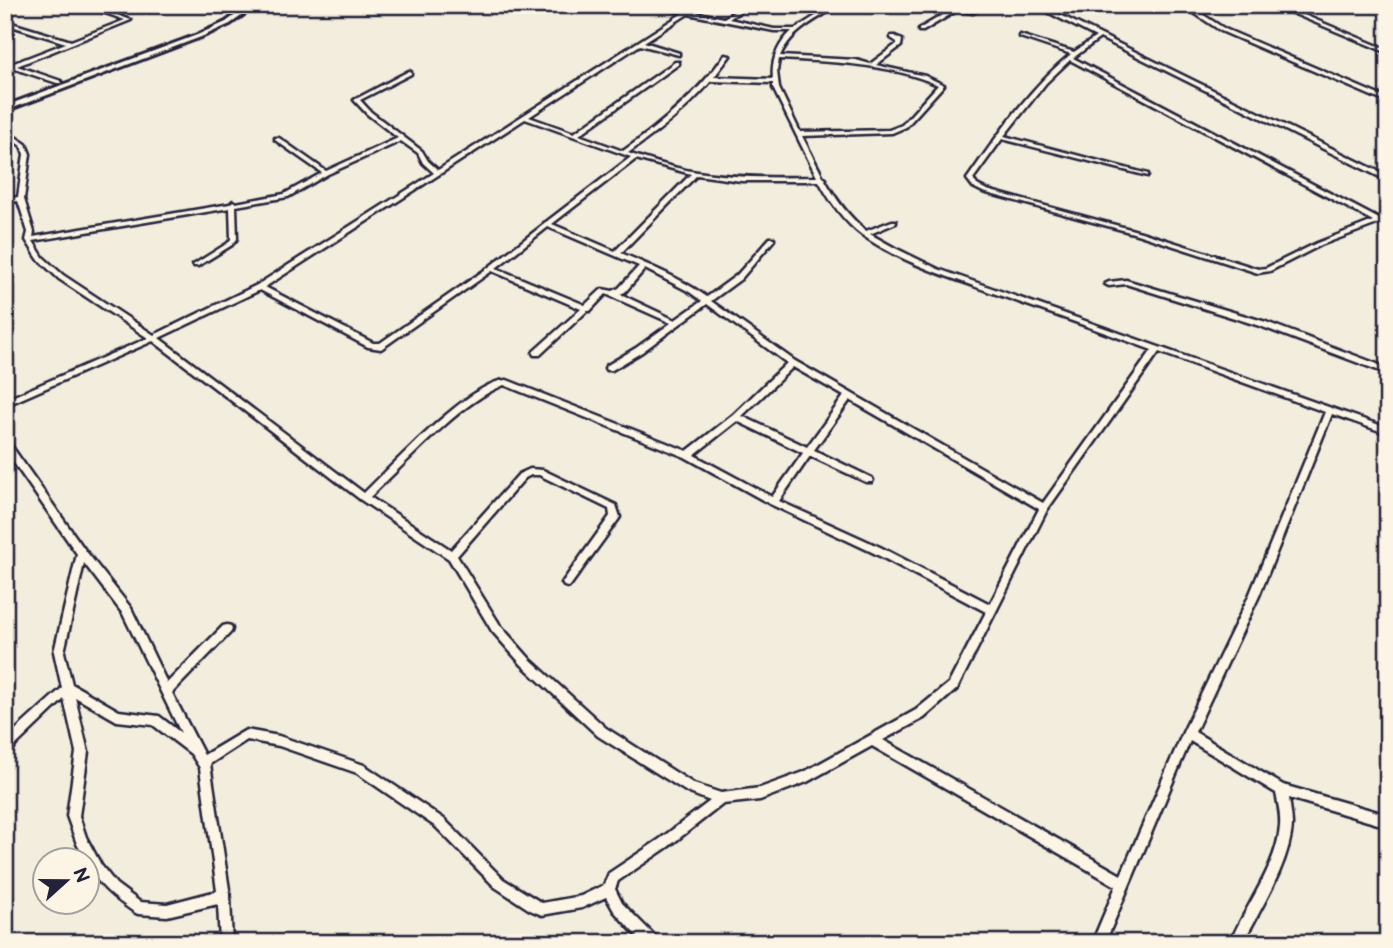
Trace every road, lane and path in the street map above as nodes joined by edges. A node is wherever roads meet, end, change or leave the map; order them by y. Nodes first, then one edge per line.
1 (23, 5) edge
2 (84, 5) edge
3 (242, 5) edge
4 (254, 5) edge
5 (651, 5) edge
6 (676, 5) edge
7 (747, 5) edge
8 (837, 5) edge
9 (945, 5) edge
10 (986, 5) edge
11 (1036, 5) edge
12 (1184, 5) edge
13 (1275, 5) edge
14 (670, 9) junction
15 (957, 9) junction
16 (1052, 9) edge
17 (5, 13) edge
18 (686, 13) junction
19 (725, 20) junction
20 (5, 22) edge
21 (794, 30) junction
22 (921, 30) dead end
23 (1022, 36) dead end
24 (1100, 36) junction
25 (893, 37) dead end
26 (72, 43) junction
27 (640, 43) junction
28 (1388, 52) edge
29 (677, 54) dead end
30 (1071, 55) junction
31 (727, 56) dead end
32 (777, 57) junction
33 (677, 63) dead end
34 (872, 65) junction
35 (7, 66) edge
36 (408, 74) dead end
37 (711, 79) junction
38 (775, 81) junction
39 (59, 82) junction
40 (1388, 101) edge
41 (5, 103) edge
42 (5, 109) edge
43 (524, 117) junction
44 (5, 132) edge
45 (576, 134) junction
46 (800, 134) junction
47 (1001, 137) junction
48 (277, 139) dead end
49 (400, 139) junction
50 (625, 152) junction
51 (635, 157) junction
52 (327, 173) junction
53 (438, 173) junction
54 (696, 173) junction
55 (1146, 174) dead end
56 (823, 179) junction
57 (1388, 179) edge
58 (20, 199) junction
59 (5, 201) edge
60 (233, 203) junction
61 (1388, 218) edge
62 (1377, 221) junction
63 (894, 222) dead end
64 (546, 224) junction
65 (866, 234) junction
66 (772, 239) dead end
67 (29, 240) junction
68 (616, 254) junction
69 (196, 265) dead end
70 (644, 265) junction
71 (491, 268) junction
72 (1109, 284) dead end
73 (260, 287) junction
74 (614, 294) junction
75 (705, 299) junction
76 (587, 309) junction
77 (674, 322) junction
78 (154, 338) junction
79 (1157, 349) junction
80 (537, 354) dead end
81 (792, 363) junction
82 (609, 368) dead end
83 (1388, 371) edge
84 (849, 395) junction
85 (5, 402) edge
86 (1330, 410) junction
87 (736, 417) junction
88 (1388, 431) edge
89 (5, 443) edge
90 (808, 453) junction
91 (688, 456) junction
92 (869, 480) dead end
93 (364, 498) junction
94 (773, 502) junction
95 (1044, 508) junction
96 (82, 552) junction
97 (452, 556) junction
98 (568, 583) dead end
99 (991, 610) junction
100 (228, 629) dead end
101 (69, 688) junction
102 (166, 692) junction
103 (1188, 734) junction
104 (873, 741) junction
105 (5, 752) edge
106 (199, 757) junction
107 (1281, 790) junction
108 (721, 799) junction
109 (1388, 821) edge
110 (1124, 883) junction
111 (609, 890) junction
112 (224, 896) junction
113 (226, 943) edge
114 (652, 943) edge
115 (1098, 943) edge
116 (1236, 943) edge

1 - 17 street
2 - 26 street
3 - 39 main road
4 - 42 main road
5 - 14 street
6 - 14 street
7 - 19 street
8 - 21 street
9 - 15 street
10 - 15 street
11 - 16 street
12 - 40 street
13 - 28 street
14 - 18 street
15 - 22 street
16 - 24 street
18 - 19 street
18 - 27 street
19 - 21 street
20 - 26 street
21 - 32 street
23 - 30 street
24 - 30 street
24 - 57 street
25 - 34 street
26 - 35 street
27 - 29 street
27 - 43 street
30 - 47 street
30 - 62 street
31 - 37 street
32 - 34 street
32 - 38 street
33 - 45 street
34 - 46 street
35 - 39 street
36 - 49 street
37 - 38 street
37 - 50 street
38 - 46 street
39 - 41 main road
43 - 45 street
43 - 53 street
44 - 58 street
45 - 50 street
46 - 56 street
47 - 55 street
47 - 62 street
48 - 52 street
49 - 52 street
49 - 53 street
50 - 51 street
51 - 54 street
51 - 64 street
52 - 60 street
53 - 73 street
54 - 56 street
54 - 68 street
56 - 65 street
58 - 59 street
58 - 67 street
60 - 67 street
60 - 69 street
61 - 62 street
63 - 65 street
64 - 68 street
64 - 71 street
65 - 79 street
66 - 75 street
67 - 78 street
68 - 70 street
70 - 74 street
70 - 75 street
71 - 73 street
71 - 76 street
72 - 83 street
73 - 78 street
74 - 76 street
74 - 77 street
75 - 77 street
75 - 81 street
76 - 80 street
77 - 82 street
78 - 85 street
78 - 93 street
79 - 86 street
79 - 95 street
81 - 84 street
81 - 87 street
84 - 90 street
84 - 95 street
86 - 88 street
86 - 103 street
87 - 90 street
87 - 91 street
89 - 96 street
90 - 92 street
90 - 94 street
91 - 93 street
91 - 94 street
93 - 97 street
94 - 99 street
95 - 99 street
96 - 101 street
96 - 102 street
97 - 98 street
97 - 108 street
99 - 104 street
100 - 102 street
101 - 105 street
101 - 106 street
101 - 112 street
102 - 106 street
103 - 107 street
103 - 110 street
104 - 108 street
104 - 110 street
106 - 111 street
106 - 112 street
107 - 109 street
107 - 116 street
108 - 111 street
110 - 115 street
111 - 114 street
112 - 113 street

